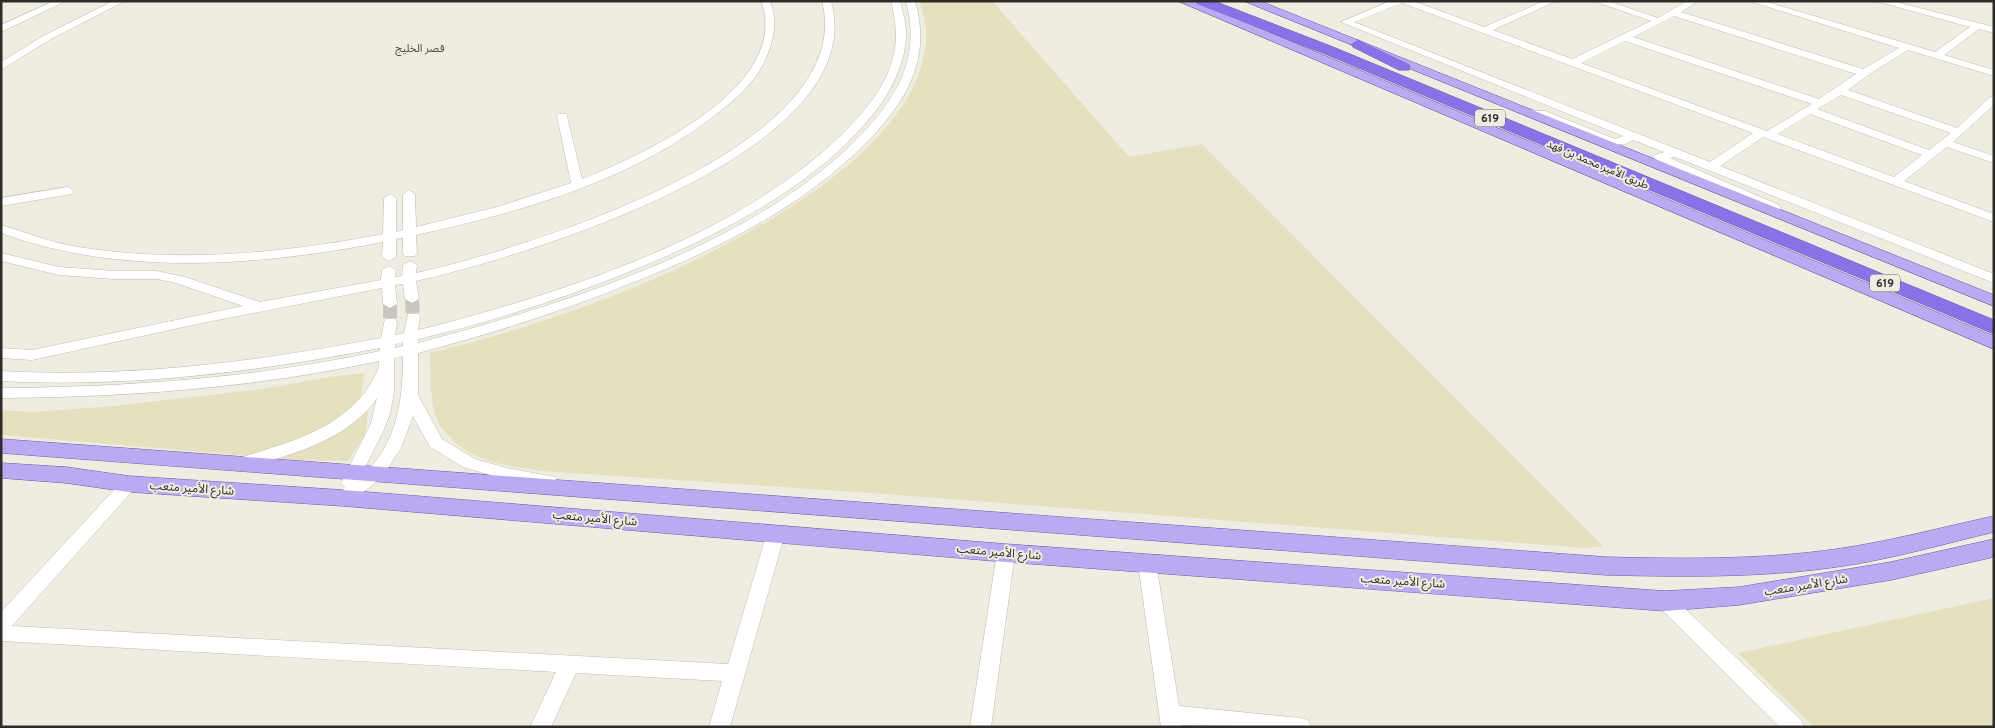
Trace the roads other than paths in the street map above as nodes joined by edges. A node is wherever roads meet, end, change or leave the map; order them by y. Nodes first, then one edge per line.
1 (62, 1) edge
2 (121, 1) edge
3 (765, 1) edge
4 (826, 1) edge
5 (895, 1) edge
6 (910, 1) edge
7 (1183, 1) edge
8 (1202, 1) edge
9 (1229, 1) edge
10 (1249, 1) edge
11 (1398, 1) edge
12 (1404, 1) edge
13 (1519, 1) edge
14 (1552, 1) edge
15 (1598, 1) edge
16 (1694, 1) edge
17 (1753, 1) edge
18 (1880, 1) edge
19 (1538, 8) junction
20 (1674, 13) junction
21 (1659, 21) junction
22 (1977, 26) junction
23 (1, 28) edge
24 (1994, 30) edge
25 (1484, 31) junction
26 (1625, 38) junction
27 (1358, 44) junction
28 (1907, 47) junction
29 (1936, 56) junction
30 (1572, 63) junction
31 (1, 67) edge
32 (1864, 73) junction
33 (1994, 73) edge
34 (1442, 86) junction
35 (1840, 92) junction
36 (1994, 99) edge
37 (1821, 103) junction
38 (1809, 110) junction
39 (1528, 112) junction
40 (1988, 113) edge
41 (562, 116) dead end
42 (1958, 132) junction
43 (1764, 134) junction
44 (1631, 136) junction
45 (1945, 143) junction
46 (1677, 153) junction
47 (1929, 154) junction
48 (1994, 160) edge
49 (1711, 167) junction
50 (1895, 182) junction
51 (578, 185) junction
52 (68, 191) dead end
53 (409, 194) dead end
54 (390, 198) dead end
55 (1, 202) edge
56 (1994, 218) edge
57 (1, 229) edge
58 (1792, 231) junction
59 (409, 233) junction
60 (388, 237) junction
61 (1, 257) edge
62 (410, 265) junction
63 (389, 270) junction
64 (1994, 279) edge
65 (412, 300) tunnel mouth
66 (1994, 301) edge
67 (390, 304) tunnel mouth
68 (258, 307) junction
69 (1994, 314) edge
70 (413, 317) tunnel mouth
71 (390, 322) tunnel mouth
72 (1994, 328) edge
73 (409, 343) junction
74 (1994, 343) edge
75 (386, 348) junction
76 (1, 353) edge
77 (386, 373) junction
78 (1, 376) edge
79 (1, 393) edge
80 (413, 413) junction
81 (1, 446) edge
82 (241, 463) junction
83 (1, 470) edge
84 (352, 472) junction
85 (375, 474) junction
86 (66, 475) junction
87 (1, 479) edge
88 (129, 484) junction
89 (607, 491) junction
90 (343, 498) junction
91 (1986, 525) edge
92 (1128, 531) junction
93 (776, 533) junction
94 (1994, 548) edge
95 (1006, 553) junction
96 (1147, 563) junction
97 (1891, 571) junction
98 (1665, 601) junction
99 (1, 625) edge
100 (1, 633) edge
101 (570, 664) junction
102 (736, 673) junction
103 (1172, 721) edge
104 (540, 727) edge
105 (719, 727) edge
106 (980, 727) edge
107 (1301, 727) edge
108 (1794, 727) edge

1 - 23 street
2 - 31 street
3 - 51 street
4 - 62 street
5 - 73 street
6 - 73 street
7 - 74 main road
8 - 58 highway, طريق الأمير محمد بن فهد / 619
9 - 34 highway, طريق الأمير محمد بن فهد / 619
10 - 27 main road
11 - 44 street
12 - 25 street
13 - 19 street
14 - 19 street
15 - 21 street
16 - 20 street
17 - 28 street
18 - 22 street
19 - 25 street
20 - 21 street
20 - 32 street
21 - 26 street
22 - 24 street
22 - 29 street
25 - 30 street
26 - 30 street
26 - 37 street
27 - 34 highway
27 - 39 main road
28 - 29 street
28 - 32 street
29 - 33 street
30 - 43 street
32 - 35 street
34 - 58 highway, طريق الأمير محمد بن فهد / 619
35 - 37 street
35 - 42 street
36 - 40 street
37 - 38 street
38 - 43 street
38 - 47 street
39 - 44 street
39 - 58 main road
40 - 42 street
41 - 51 street
42 - 45 street
43 - 49 street
43 - 50 street
44 - 46 street
45 - 47 street
45 - 48 street
46 - 49 street
46 - 58 street
47 - 50 street
49 - 64 street
50 - 56 street
51 - 59 street
52 - 55 street
53 - 59 street
54 - 60 street
57 - 60 street
58 - 66 main road
58 - 69 highway, طريق الأمير محمد بن فهد / 619
58 - 72 highway, طريق الأمير محمد بن فهد / 619
59 - 60 street
59 - 62 street
60 - 63 street
61 - 68 street
62 - 63 street
62 - 65 street
63 - 67 street
63 - 68 street
68 - 76 street
70 - 73 street
71 - 75 street
73 - 75 street
73 - 80 street
75 - 77 street
75 - 78 street
75 - 79 street
77 - 82 street
77 - 84 street
80 - 85 street
80 - 89 street
81 - 82 main road, شارع الأمير متعب
82 - 84 main road, شارع الأمير متعب
83 - 86 main road, شارع الأمير متعب
84 - 85 main road, شارع الأمير متعب
84 - 90 street
85 - 89 main road, شارع الأمير متعب
85 - 90 street
86 - 87 street
86 - 88 main road, شارع الأمير متعب
88 - 90 main road, شارع الأمير متعب
88 - 99 street
89 - 92 main road, شارع الأمير متعب
90 - 93 main road, شارع الأمير متعب
91 - 92 main road, شارع الأمير متعب
91 - 97 main road
92 - 95 main road
93 - 95 main road, شارع الأمير متعب
93 - 102 street
94 - 97 main road, شارع الأمير متعب
95 - 96 main road, شارع الأمير متعب
95 - 106 street
96 - 98 main road, شارع الأمير متعب
96 - 103 street
97 - 98 main road, شارع الأمير متعب
98 - 108 street
100 - 101 street
101 - 102 street
101 - 104 street
102 - 105 street
103 - 107 street

